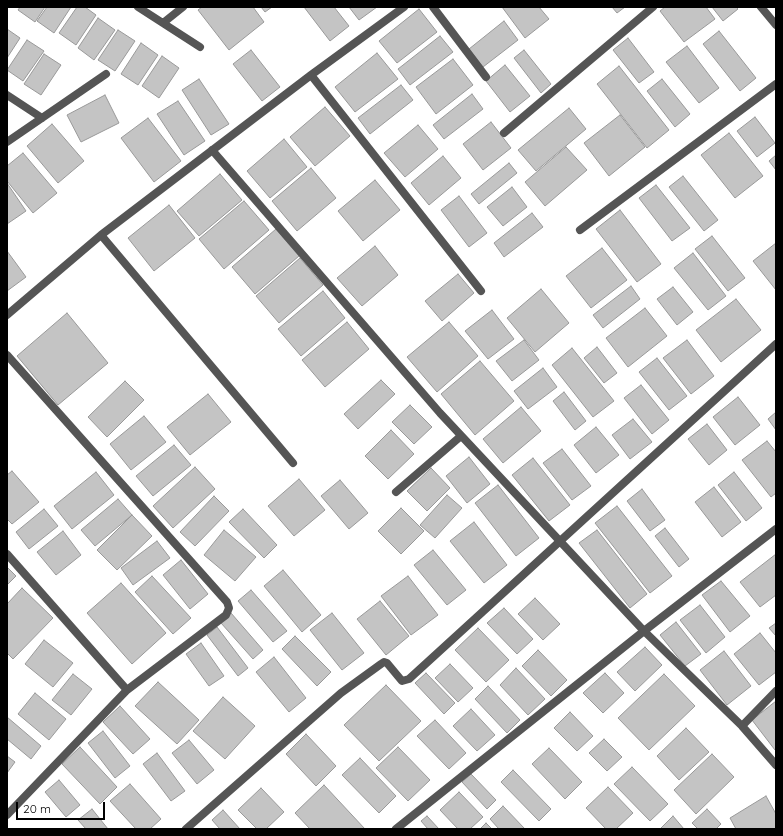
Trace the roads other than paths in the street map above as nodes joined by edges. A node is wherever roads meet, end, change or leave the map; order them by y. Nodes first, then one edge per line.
1 (138, 7) edge
2 (183, 7) edge
3 (404, 7) edge
4 (433, 7) edge
5 (653, 7) edge
6 (761, 7) edge
7 (163, 23) junction
8 (776, 25) edge
9 (200, 47) dead end
10 (106, 74) dead end
11 (311, 75) junction
12 (486, 77) dead end
13 (776, 84) edge
14 (7, 94) edge
15 (42, 118) junction
16 (504, 133) dead end
17 (7, 142) edge
18 (212, 150) junction
19 (580, 230) dead end
20 (101, 234) junction
21 (481, 291) dead end
22 (7, 315) edge
23 (776, 344) edge
24 (7, 354) edge
25 (461, 436) junction
26 (293, 463) dead end
27 (396, 492) dead end
28 (776, 529) edge
29 (559, 540) junction
30 (7, 554) edge
31 (644, 632) junction
32 (127, 690) junction
33 (776, 691) edge
34 (742, 726) junction
35 (776, 765) edge
36 (7, 815) edge
37 (186, 829) edge
38 (396, 829) edge

1 - 7 street
2 - 7 street
3 - 11 street
4 - 12 street
5 - 16 street
6 - 8 street
7 - 9 street
10 - 15 street
11 - 18 street
11 - 21 street
13 - 19 street
14 - 15 street
15 - 17 street
18 - 20 street
18 - 25 street
20 - 22 street
20 - 26 street
23 - 29 street
24 - 32 street
25 - 27 street
25 - 29 street
28 - 31 street
29 - 31 street
29 - 37 street
30 - 32 street
31 - 34 street
31 - 38 street
32 - 36 street
33 - 34 street
34 - 35 street

